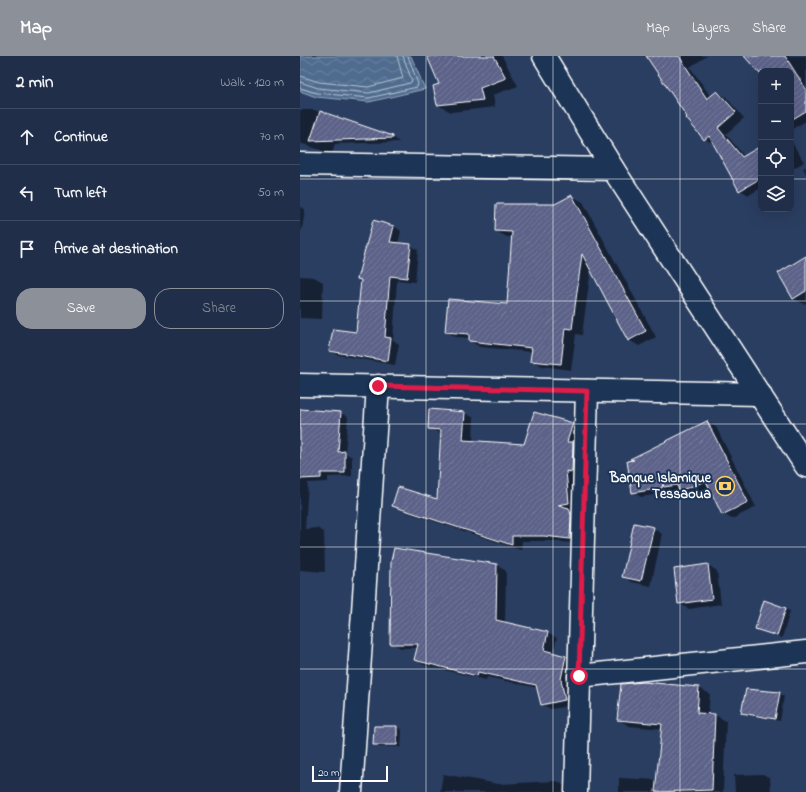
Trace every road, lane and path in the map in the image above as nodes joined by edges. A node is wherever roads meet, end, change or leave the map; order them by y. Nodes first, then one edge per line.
1 (544, 56) edge
2 (300, 164) edge
3 (613, 169) junction
4 (300, 385) edge
5 (378, 386) junction
6 (587, 391) junction
7 (760, 394) junction
8 (806, 466) edge
9 (806, 652) edge
10 (579, 676) junction
11 (351, 792) edge
12 (576, 792) edge

1 - 3 main road
2 - 3 main road
3 - 7 main road
4 - 5 main road
5 - 6 main road
5 - 11 main road
6 - 7 main road
6 - 10 main road
7 - 8 main road
9 - 10 main road
10 - 12 main road

